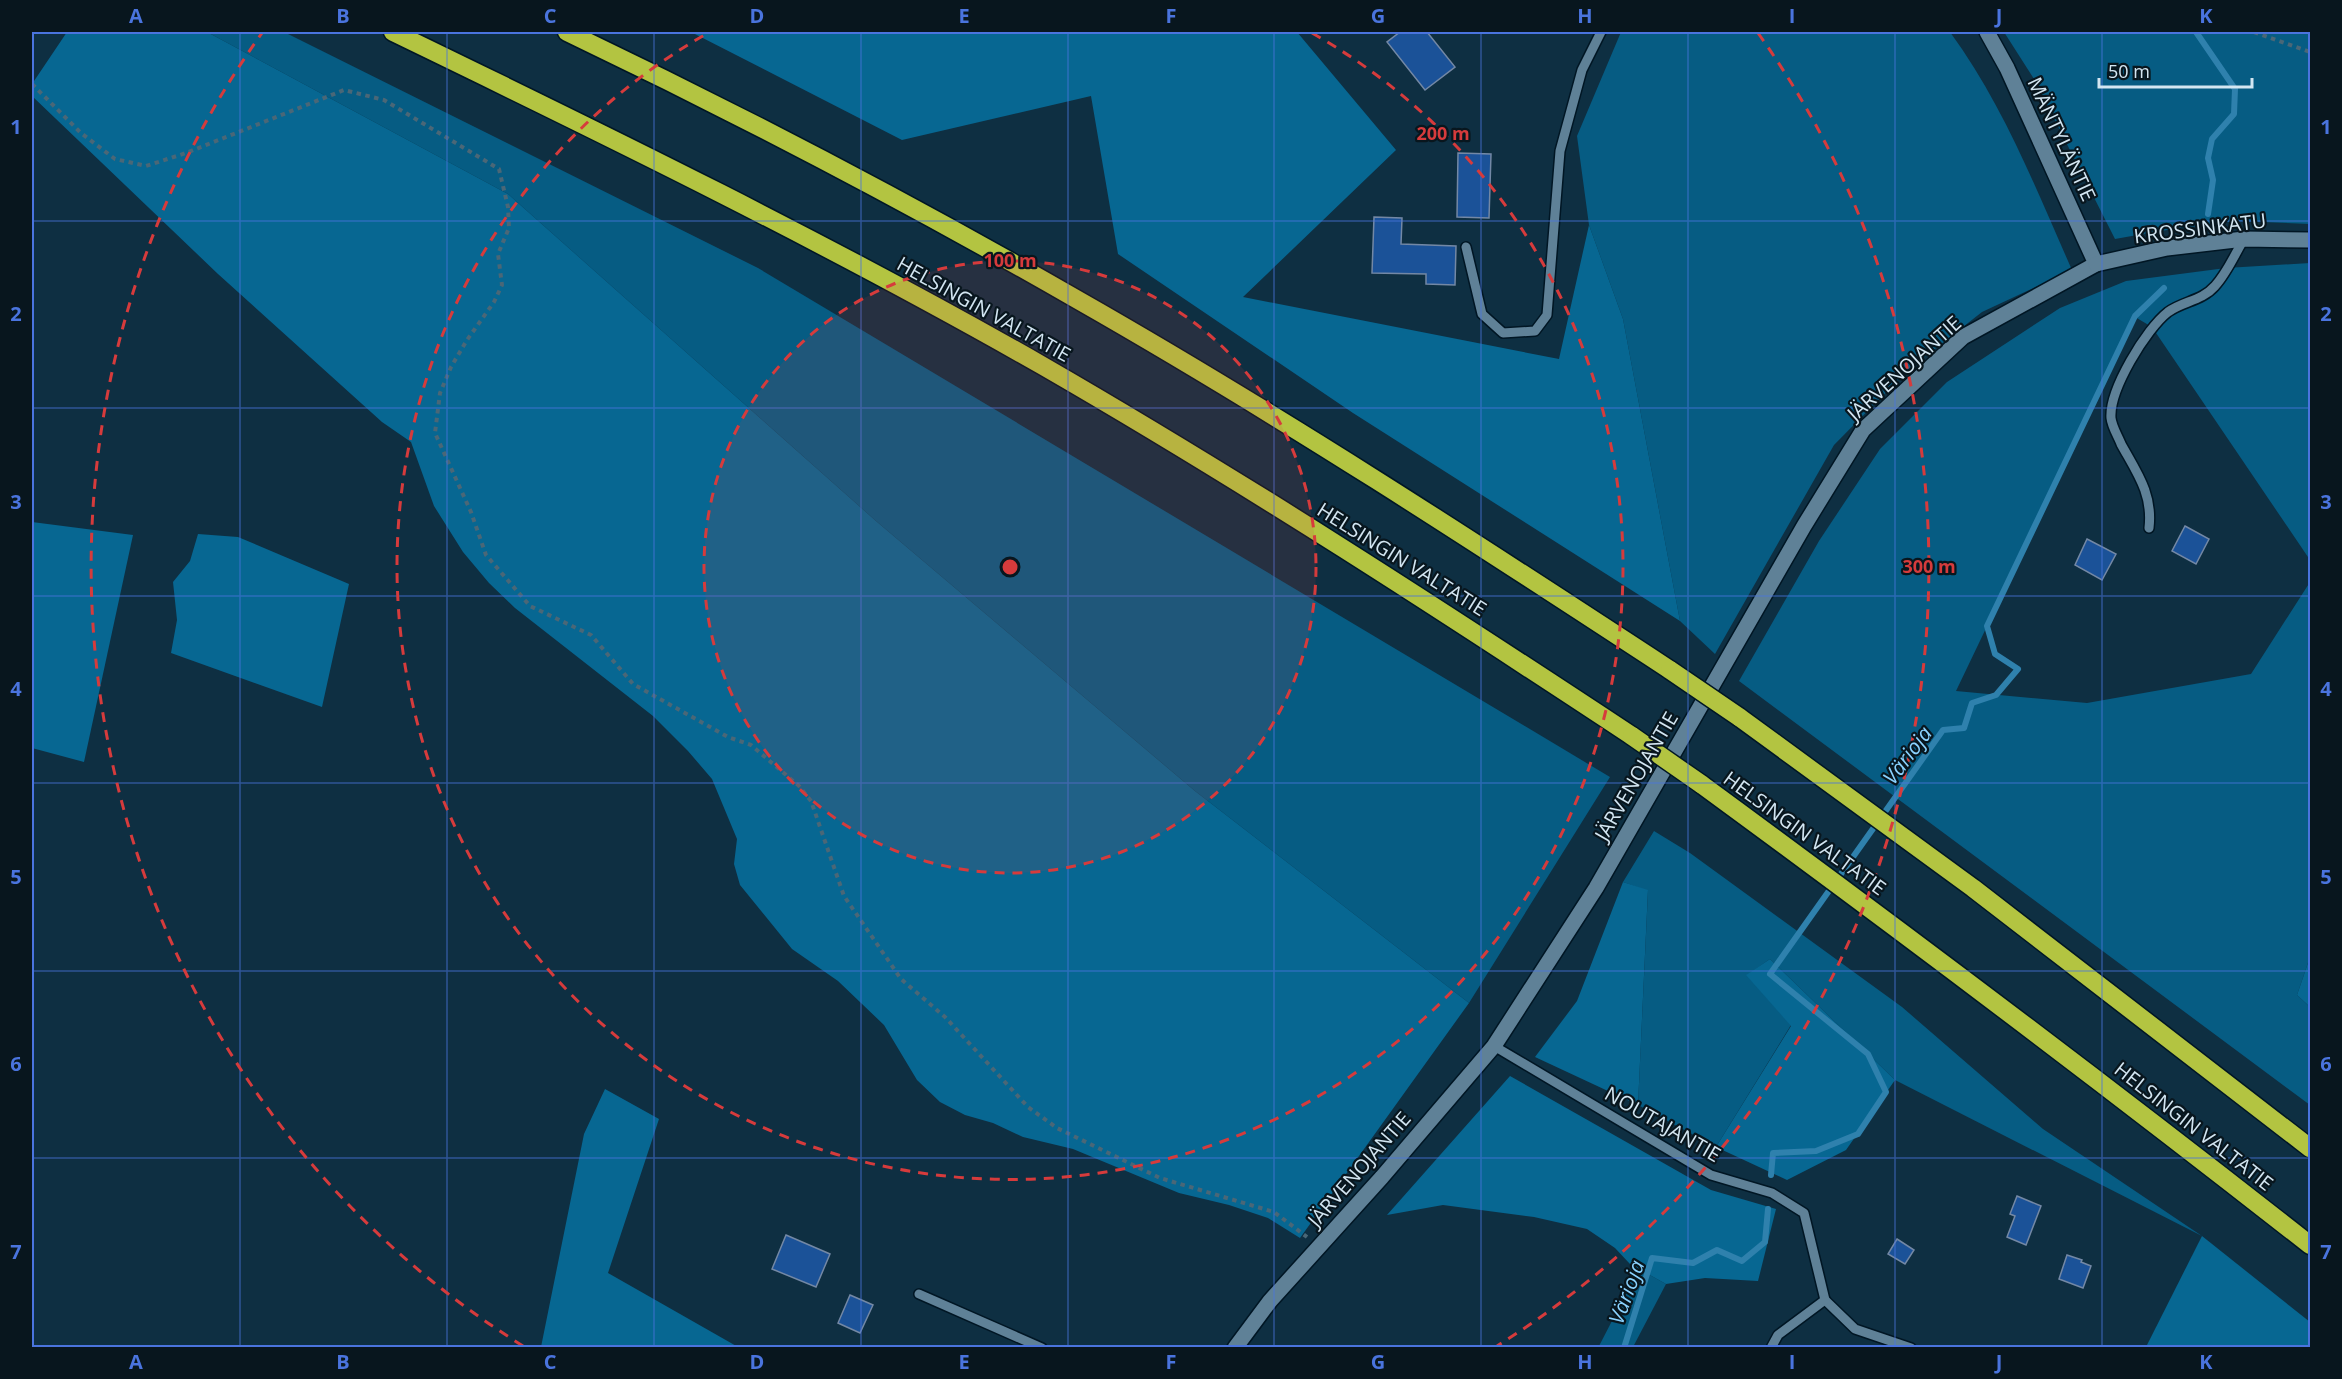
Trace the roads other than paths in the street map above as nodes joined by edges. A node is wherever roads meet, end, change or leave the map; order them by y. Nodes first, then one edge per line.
1 (393, 32) edge
2 (567, 32) edge
3 (1600, 32) edge
4 (1988, 32) edge
5 (2244, 239) junction
6 (2310, 240) edge
7 (1466, 247) dead end
8 (2096, 264) junction
9 (2149, 528) dead end
10 (1494, 1046) junction
11 (2310, 1149) edge
12 (2310, 1245) edge
13 (919, 1294) dead end
14 (1825, 1300) junction
15 (1042, 1347) edge
16 (1235, 1347) edge
17 (1771, 1347) edge
18 (1911, 1347) edge

1 - 12 highway, HELSINGIN VALTATIE, bridge
2 - 11 highway, bridge
3 - 7 lane
4 - 8 street, MÄNTYLÄNTIE
5 - 6 street, KROSSINKATU
5 - 8 street, KROSSINKATU
5 - 9 lane
8 - 10 street, JÄRVENOJANTIE
10 - 14 lane, NOUTAJANTIE
10 - 16 street, JÄRVENOJANTIE
13 - 15 lane
14 - 17 lane
14 - 18 lane

